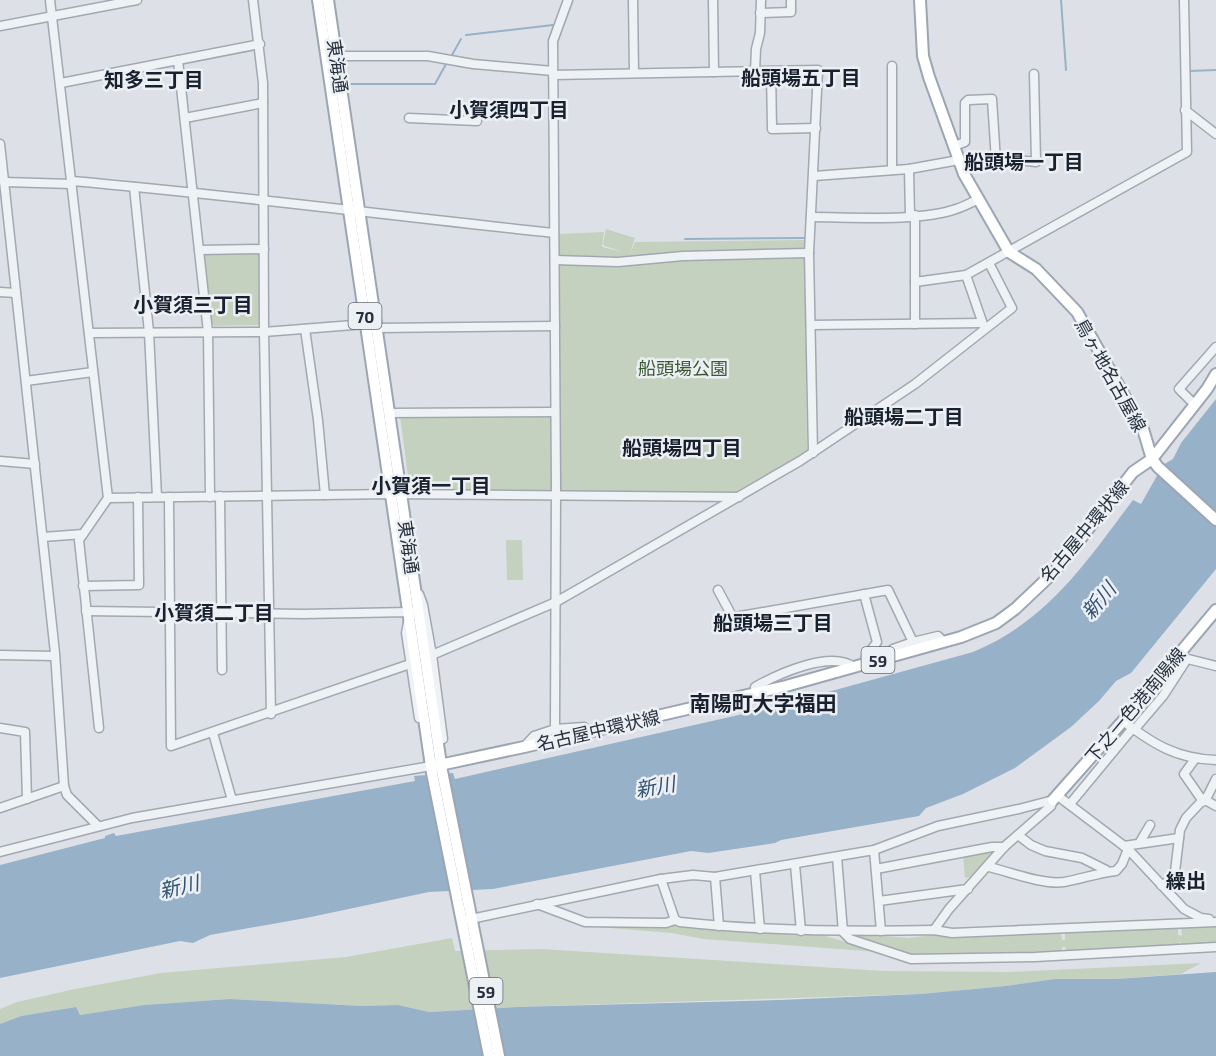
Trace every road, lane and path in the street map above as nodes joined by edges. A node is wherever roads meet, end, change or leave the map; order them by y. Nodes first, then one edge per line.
1 (50, 0) edge
2 (137, 0) edge
3 (253, 0) edge
4 (318, 0) edge
5 (328, 0) edge
6 (568, 0) edge
7 (633, 0) edge
8 (713, 0) edge
9 (761, 0) edge
10 (791, 0) edge
11 (920, 0) edge
12 (1184, 0) edge
13 (760, 13) junction
14 (53, 16) junction
15 (0, 26) edge
16 (260, 44) junction
17 (336, 56) junction
18 (178, 60) junction
19 (892, 66) dead end
20 (755, 71) junction
21 (771, 71) junction
22 (714, 72) junction
23 (553, 73) junction
24 (634, 73) junction
25 (1034, 74) dead end
26 (61, 83) junction
27 (263, 104) junction
28 (1185, 110) junction
29 (185, 118) junction
30 (408, 118) dead end
31 (477, 121) dead end
32 (816, 128) junction
33 (1216, 134) edge
34 (0, 144) edge
35 (954, 146) junction
36 (959, 161) junction
37 (996, 161) junction
38 (909, 169) junction
39 (892, 170) junction
40 (814, 177) junction
41 (2, 181) edge
42 (72, 183) junction
43 (134, 187) junction
44 (193, 192) junction
45 (264, 200) junction
46 (977, 200) junction
47 (354, 211) junction
48 (913, 216) junction
49 (811, 217) junction
50 (554, 232) junction
51 (264, 249) junction
52 (199, 250) junction
53 (1009, 252) junction
54 (809, 253) junction
55 (555, 260) junction
56 (989, 263) junction
57 (966, 275) junction
58 (915, 282) junction
59 (0, 292) edge
60 (16, 293) junction
61 (915, 324) junction
62 (811, 325) junction
63 (371, 326) junction
64 (555, 326) junction
65 (984, 326) junction
66 (305, 329) junction
67 (149, 332) junction
68 (208, 332) junction
69 (264, 332) junction
70 (89, 333) junction
71 (1216, 347) edge
72 (93, 372) junction
73 (1216, 374) edge
74 (26, 381) junction
75 (1195, 405) junction
76 (555, 412) junction
77 (389, 413) junction
78 (813, 453) junction
79 (0, 460) edge
80 (1155, 463) junction
81 (35, 464) junction
82 (396, 494) junction
83 (325, 495) junction
84 (556, 495) junction
85 (210, 496) junction
86 (220, 496) junction
87 (267, 496) junction
88 (138, 497) junction
89 (157, 497) junction
90 (169, 497) junction
91 (739, 497) junction
92 (108, 498) junction
93 (1216, 520) edge
94 (83, 534) junction
95 (43, 537) junction
96 (414, 583) junction
97 (83, 586) junction
98 (718, 590) dead end
99 (864, 594) junction
100 (556, 602) junction
101 (86, 611) junction
102 (169, 612) junction
103 (410, 612) junction
104 (221, 614) junction
105 (269, 614) junction
106 (1215, 614) edge
107 (913, 642) junction
108 (944, 642) junction
109 (0, 654) edge
110 (432, 655) junction
111 (55, 656) junction
112 (1182, 657) junction
113 (886, 658) junction
114 (866, 663) junction
115 (410, 664) junction
116 (1216, 666) edge
117 (222, 670) dead end
118 (271, 714) junction
119 (1123, 722) junction
120 (0, 728) edge
121 (99, 728) dead end
122 (555, 729) junction
123 (1133, 729) junction
124 (588, 732) junction
125 (213, 733) junction
126 (443, 739) dead end
127 (424, 742) dead end
128 (524, 747) junction
129 (1195, 759) junction
130 (1216, 760) edge
131 (437, 769) junction
132 (1216, 779) edge
133 (64, 786) junction
134 (1055, 798) junction
135 (27, 799) junction
136 (231, 800) junction
137 (1204, 801) junction
138 (1070, 804) junction
139 (1216, 806) edge
140 (0, 808) edge
141 (1150, 825) dead end
142 (98, 826) junction
143 (1018, 835) junction
144 (1179, 838) junction
145 (1140, 842) junction
146 (1004, 848) junction
147 (1126, 848) junction
148 (874, 850) junction
149 (0, 852) edge
150 (837, 857) junction
151 (795, 865) junction
152 (988, 867) junction
153 (876, 869) junction
154 (755, 871) junction
155 (1113, 871) junction
156 (715, 877) junction
157 (661, 879) junction
158 (1161, 885) junction
159 (968, 889) junction
160 (879, 901) junction
161 (537, 904) junction
162 (1184, 909) junction
163 (467, 919) junction
164 (675, 920) junction
165 (1214, 921) edge
166 (1180, 923) junction
167 (719, 926) junction
168 (760, 929) junction
169 (934, 930) junction
170 (801, 931) junction
171 (881, 931) junction
172 (843, 932) junction
173 (1216, 947) edge
174 (489, 1056) edge
175 (499, 1056) edge

1 - 14 street
2 - 14 street
3 - 16 street
4 - 47 main road, 東海通 / 70
5 - 17 main road, 東海通 / 70
6 - 23 street
7 - 24 street
8 - 22 street
9 - 13 street
10 - 13 street
11 - 35 main road, 鳥ヶ地名古屋線
12 - 28 street
13 - 20 street
14 - 15 street
14 - 26 street
16 - 18 street
16 - 27 street
17 - 23 street
17 - 47 main road, 東海通 / 70
18 - 26 street
18 - 29 street
19 - 39 street
20 - 21 street
20 - 22 street
21 - 32 street
21 - 32 street
22 - 24 street
23 - 24 street
23 - 50 street
25 - 37 street
26 - 42 street
27 - 29 street
27 - 45 street
28 - 33 street
28 - 53 street
29 - 44 street
30 - 31 street
32 - 40 street
34 - 41 street
35 - 36 main road, 鳥ヶ地名古屋線
35 - 37 street
36 - 37 street
36 - 38 street
36 - 46 main road, 鳥ヶ地名古屋線
38 - 39 street
38 - 48 street
39 - 40 street
40 - 49 street
41 - 42 street
41 - 60 street
42 - 43 street
42 - 70 street
43 - 44 street
43 - 67 street
44 - 45 street
44 - 52 street
45 - 47 street
45 - 51 street
46 - 48 street
46 - 53 main road, 鳥ヶ地名古屋線
47 - 50 street
47 - 63 main road, 東海通 / 70
48 - 49 street
48 - 58 street
49 - 54 street
50 - 55 street
51 - 52 street
51 - 69 street
52 - 68 street
53 - 56 street
53 - 80 main road, 鳥ヶ地名古屋線
54 - 55 street
54 - 62 street
55 - 64 street
56 - 57 street
56 - 65 street
57 - 58 street
57 - 65 street
58 - 61 street
59 - 60 street
60 - 74 street
61 - 62 street
61 - 65 street
62 - 78 street
63 - 64 street
63 - 66 street
63 - 77 main road, 東海通 / 70
63 - 82 main road, 東海通 / 70
64 - 76 street
65 - 78 street
66 - 69 street
66 - 83 street
67 - 68 street
67 - 70 street
67 - 89 street
68 - 69 street
68 - 85 street
69 - 87 street
70 - 72 street
71 - 75 street
72 - 74 street
72 - 92 street
73 - 75 main road, 名古屋中環状線 / 59
74 - 81 street
75 - 80 main road, 名古屋中環状線 / 59
76 - 77 street
76 - 84 street
77 - 82 main road, 東海通 / 70
78 - 91 street
79 - 81 street
80 - 93 main road
80 - 108 main road, 名古屋中環状線 / 59
81 - 95 street
82 - 83 street
82 - 84 street
82 - 96 main road, 東海通 / 70
82 - 103 main road, 東海通 / 70
83 - 87 street
84 - 91 street
84 - 100 street
85 - 86 street
85 - 90 street
86 - 87 street
86 - 104 street
87 - 105 street
88 - 89 street
88 - 92 street
88 - 97 street
89 - 90 street
90 - 102 street
91 - 100 street
92 - 94 street
94 - 95 street
94 - 97 street
95 - 111 street
96 - 110 street
96 - 131 main road, 東海通 / 70
97 - 101 street
98 - 99 street
99 - 107 street
99 - 114 street
100 - 110 street
100 - 122 street
101 - 102 street
101 - 121 street
102 - 104 street
102 - 125 street
103 - 105 street
103 - 115 street
103 - 131 main road, 東海通 / 70
104 - 105 street
104 - 117 street
105 - 118 street
106 - 112 main road, 下之一色港南陽線
107 - 108 street
107 - 113 street
108 - 113 main road, 名古屋中環状線 / 59
109 - 111 street
110 - 126 street
111 - 133 street
112 - 116 street
112 - 119 main road, 下之一色港南陽線
112 - 123 street
113 - 114 main road, 名古屋中環状線 / 59
114 - 124 main road, 名古屋中環状線 / 59
115 - 118 street
115 - 127 street
118 - 125 street
119 - 123 street
119 - 134 main road, 下之一色港南陽線
120 - 135 street
122 - 124 street
122 - 128 street
123 - 129 street
123 - 138 street
124 - 128 main road, 名古屋中環状線 / 59
125 - 136 street
128 - 131 main road, 名古屋中環状線 / 59
129 - 130 street
129 - 137 street
131 - 136 street
131 - 163 main road, 東海通 / 59
132 - 137 street
133 - 135 street
133 - 142 street
134 - 138 street
134 - 143 street
134 - 148 street
135 - 140 street
136 - 142 street
137 - 139 street
137 - 144 street
138 - 147 street
141 - 145 street
142 - 149 street
143 - 146 street
143 - 155 street
144 - 145 street
144 - 158 street
145 - 147 street
146 - 152 street
146 - 153 street
147 - 155 street
147 - 158 street
148 - 150 street
148 - 153 street
150 - 151 street
150 - 172 street
151 - 154 street
151 - 170 street
152 - 155 street
152 - 159 street
153 - 160 street
154 - 156 street
154 - 168 street
156 - 157 street
156 - 167 street
157 - 161 street
157 - 164 street
158 - 162 street
159 - 160 street
159 - 169 street
160 - 171 street
161 - 163 street
161 - 164 street
162 - 165 street
162 - 166 street
163 - 174 main road, 東海通 / 59
163 - 175 main road, 東海通 / 59
164 - 167 street
165 - 166 street
166 - 169 street
167 - 168 street
168 - 170 street
169 - 171 street
170 - 172 street
171 - 172 street
172 - 173 street

